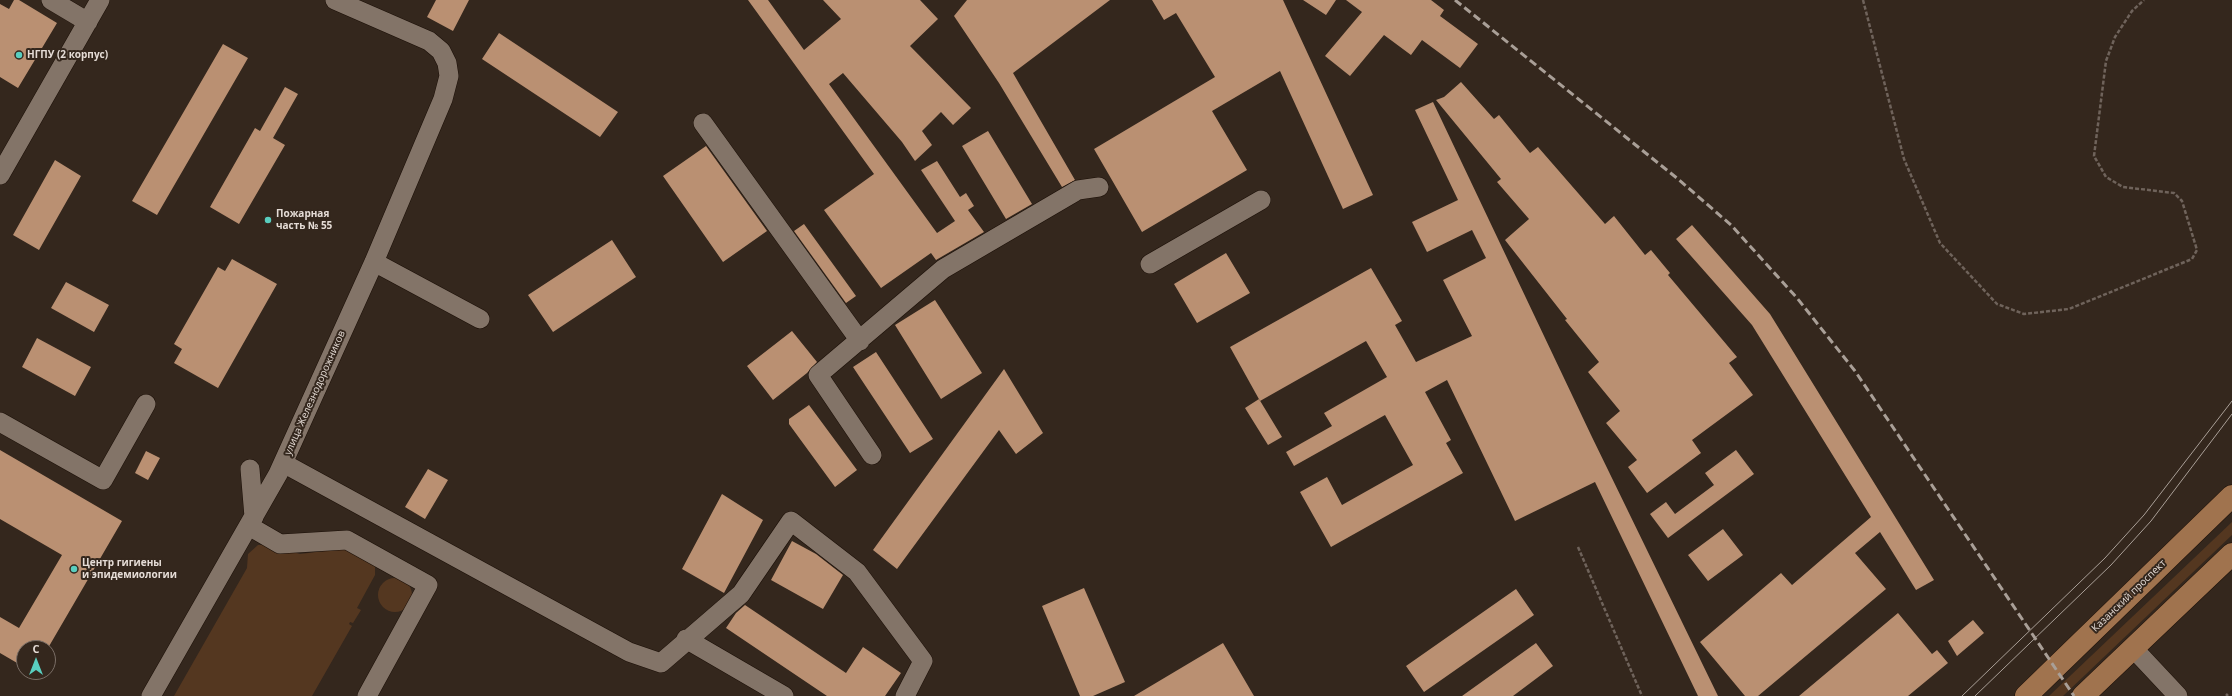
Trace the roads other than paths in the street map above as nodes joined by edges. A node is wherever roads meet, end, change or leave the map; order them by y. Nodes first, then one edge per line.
1 (51, 0) edge
2 (100, 0) edge
3 (335, 0) edge
4 (88, 22) junction
5 (703, 123) dead end
6 (0, 175) edge
7 (1099, 187) dead end
8 (1261, 200) dead end
9 (374, 262) junction
10 (1150, 264) dead end
11 (480, 319) dead end
12 (860, 341) junction
13 (146, 404) dead end
14 (0, 422) edge
15 (872, 455) dead end
16 (283, 463) junction
17 (250, 469) dead end
18 (2232, 496) edge
19 (251, 522) junction
20 (2232, 554) edge
21 (686, 639) junction
22 (2133, 648) junction
23 (151, 696) edge
24 (367, 696) edge
25 (784, 696) edge
26 (904, 696) edge
27 (2026, 696) edge
28 (2083, 696) edge
29 (2178, 696) edge

1 - 4 street
2 - 4 street
3 - 9 street, улица Железнодорожников
4 - 6 street
5 - 12 street
7 - 12 street
8 - 10 street
9 - 11 street
9 - 16 street, улица Железнодорожников
12 - 15 street
13 - 14 street
16 - 19 street, улица Железнодорожников
16 - 21 street
17 - 19 street
18 - 27 main road, Казанский проспект
19 - 23 street, улица Железнодорожников
19 - 24 street
20 - 22 main road
21 - 25 street
21 - 26 street
22 - 28 main road
22 - 29 street

